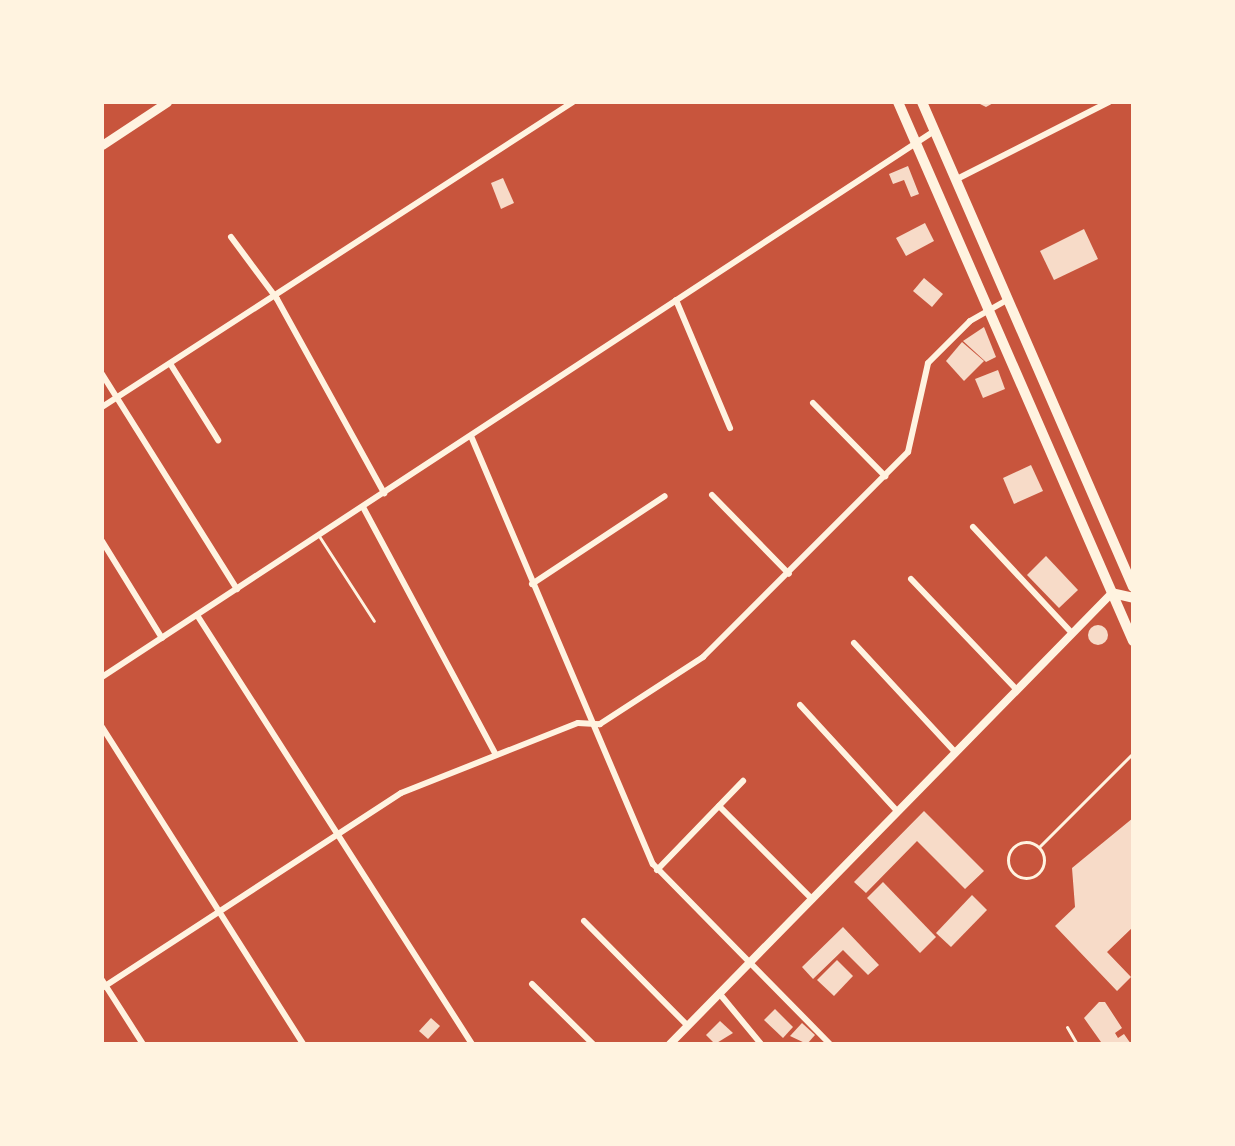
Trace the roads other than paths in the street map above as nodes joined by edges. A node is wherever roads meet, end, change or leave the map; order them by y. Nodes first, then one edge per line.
1 (168, 102) edge
2 (573, 102) edge
3 (898, 102) edge
4 (922, 102) edge
5 (1109, 102) edge
6 (934, 131) junction
7 (915, 141) junction
8 (102, 145) edge
9 (955, 180) junction
10 (231, 237) dead end
11 (277, 299) junction
12 (676, 300) junction
13 (1007, 300) junction
14 (988, 310) junction
15 (171, 365) junction
16 (102, 374) edge
17 (117, 398) junction
18 (813, 403) dead end
19 (102, 407) edge
20 (730, 428) dead end
21 (471, 436) junction
22 (218, 440) dead end
23 (885, 476) junction
24 (384, 493) junction
25 (712, 495) dead end
26 (665, 496) dead end
27 (363, 507) junction
28 (973, 527) dead end
29 (319, 536) junction
30 (102, 541) edge
31 (789, 574) junction
32 (911, 579) dead end
33 (532, 584) junction
34 (1133, 587) edge
35 (237, 589) junction
36 (1112, 593) junction
37 (1133, 598) edge
38 (197, 615) junction
39 (374, 621) dead end
40 (1072, 633) junction
41 (162, 638) junction
42 (1133, 641) edge
43 (854, 643) dead end
44 (102, 677) edge
45 (1016, 689) junction
46 (800, 705) dead end
47 (589, 723) junction
48 (102, 727) edge
49 (955, 752) junction
50 (1133, 753) edge
51 (496, 755) junction
52 (743, 781) dead end
53 (719, 806) junction
54 (897, 812) junction
55 (336, 834) junction
56 (1039, 847) junction
57 (657, 870) junction
58 (812, 899) junction
59 (219, 909) junction
60 (584, 921) dead end
61 (749, 962) junction
62 (103, 984) edge
63 (532, 984) dead end
64 (719, 993) junction
65 (688, 1026) junction
66 (1067, 1027) dead end
67 (143, 1044) edge
68 (303, 1044) edge
69 (472, 1044) edge
70 (593, 1044) edge
71 (670, 1044) edge
72 (761, 1044) edge
73 (830, 1044) edge
74 (1077, 1044) edge

1 - 8 main road
2 - 11 street
3 - 7 main road
4 - 6 main road
5 - 9 street
6 - 7 street
6 - 9 main road
7 - 12 street
7 - 14 main road
9 - 13 main road
10 - 11 street
11 - 15 street
11 - 24 street
12 - 20 street
12 - 21 street
13 - 14 street
13 - 34 main road
14 - 23 street
14 - 36 main road
15 - 17 street
15 - 22 street
16 - 17 street
17 - 19 street
17 - 35 street
18 - 23 street
21 - 24 street
21 - 33 street
23 - 31 street
24 - 27 street
25 - 31 street
26 - 33 street
27 - 29 street
27 - 51 street
28 - 40 street
29 - 35 street
29 - 39 lane
30 - 41 street
31 - 47 street
32 - 45 street
33 - 47 street
35 - 38 street
36 - 37 main road
36 - 40 street
36 - 42 main road
38 - 41 street
38 - 55 street
40 - 45 street
41 - 44 street
43 - 49 street
45 - 49 street
46 - 54 street
47 - 51 street
47 - 57 street
48 - 59 street
49 - 54 street
50 - 56 lane
51 - 55 street
52 - 53 street
53 - 57 street
53 - 58 street
54 - 58 street
55 - 59 street
55 - 69 street
56 - 56 lane
57 - 61 street
58 - 61 street
59 - 62 street
59 - 68 street
60 - 65 street
61 - 64 street
61 - 73 street
62 - 67 street
63 - 70 street
64 - 65 street
64 - 72 street
65 - 71 street
66 - 74 lane

